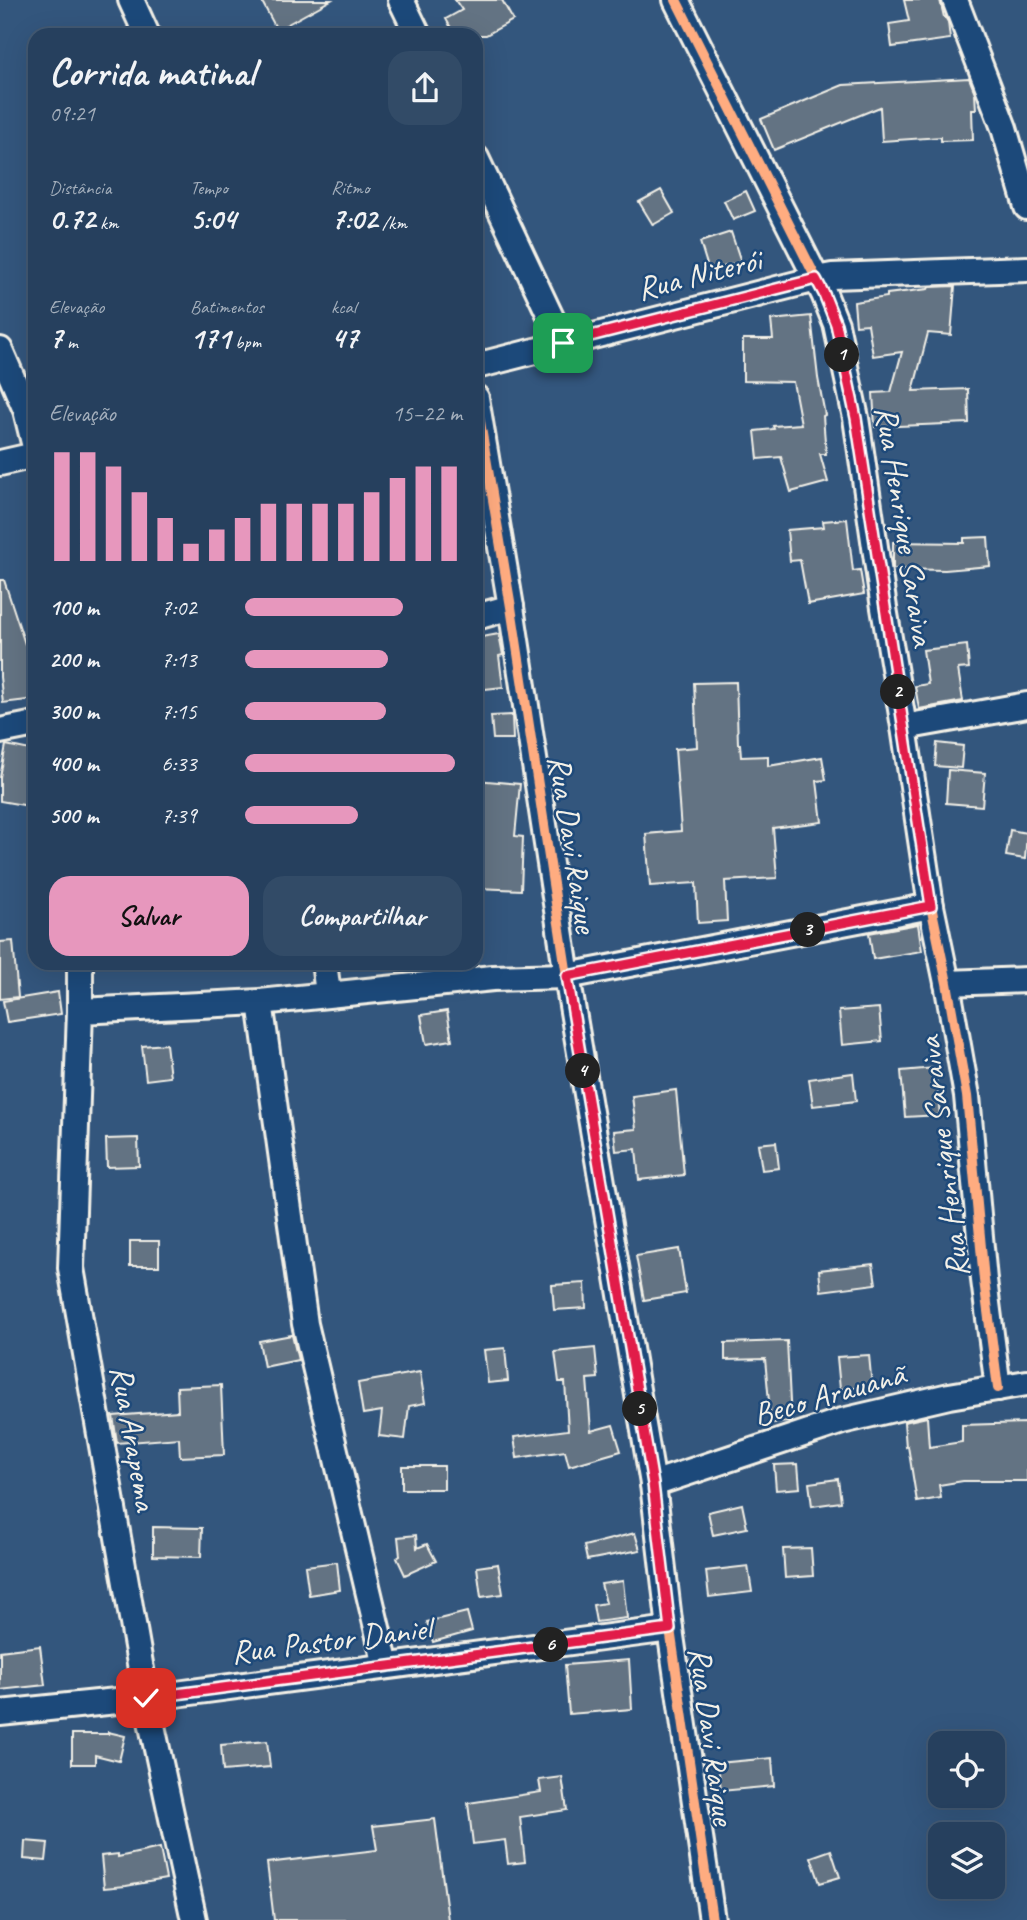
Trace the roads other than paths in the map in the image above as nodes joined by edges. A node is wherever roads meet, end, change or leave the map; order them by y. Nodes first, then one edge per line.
1 (131, 0) edge
2 (401, 0) edge
3 (676, 0) edge
4 (955, 0) edge
5 (144, 28) edge
6 (415, 28) edge
7 (483, 174) edge
8 (1027, 207) edge
9 (1027, 269) edge
10 (816, 279) junction
11 (563, 343) junction
12 (0, 350) edge
13 (483, 364) edge
14 (28, 418) edge
15 (483, 440) edge
16 (28, 457) edge
17 (0, 463) edge
18 (511, 607) junction
19 (483, 615) edge
20 (1027, 705) edge
21 (28, 725) edge
22 (904, 727) junction
23 (0, 731) edge
24 (931, 906) junction
25 (80, 970) edge
26 (325, 970) edge
27 (567, 976) junction
28 (1027, 980) edge
29 (947, 983) junction
30 (328, 994) junction
31 (260, 1002) junction
32 (80, 1012) junction
33 (1027, 1382) edge
34 (998, 1388) junction
35 (653, 1484) junction
36 (670, 1629) junction
37 (386, 1666) junction
38 (146, 1698) junction
39 (0, 1713) edge
40 (194, 1920) edge
41 (712, 1920) edge

1 - 5 street
2 - 6 street
3 - 10 street, Rua Henrique Saraiva
4 - 8 street
7 - 11 street
9 - 10 street, Rua Niterói
10 - 11 street, Rua Niterói
10 - 22 street, Rua Henrique Saraiva
11 - 13 street, Rua Niterói
12 - 14 street
15 - 18 street, Rua Davi Raique
16 - 17 street
18 - 19 street
18 - 27 street, Rua Davi Raique
20 - 22 street
21 - 23 street
22 - 24 street, Rua Henrique Saraiva
24 - 27 street
24 - 29 street, Rua Henrique Saraiva
25 - 32 street, Rua Arapema
26 - 30 street
27 - 30 street
27 - 35 street, Rua Davi Raique
28 - 29 street
29 - 34 street, Rua Henrique Saraiva
30 - 31 street
31 - 32 street
31 - 37 street
32 - 38 street, Rua Arapema
33 - 34 street, Beco Arauanã
34 - 35 street, Beco Arauanã
35 - 36 street, Rua Davi Raique
36 - 37 street, Rua Pastor Daniel
36 - 41 street, Rua Davi Raique
37 - 38 street, Rua Pastor Daniel
38 - 39 street, Rua Pastor Daniel
38 - 40 street, Rua Arapema

